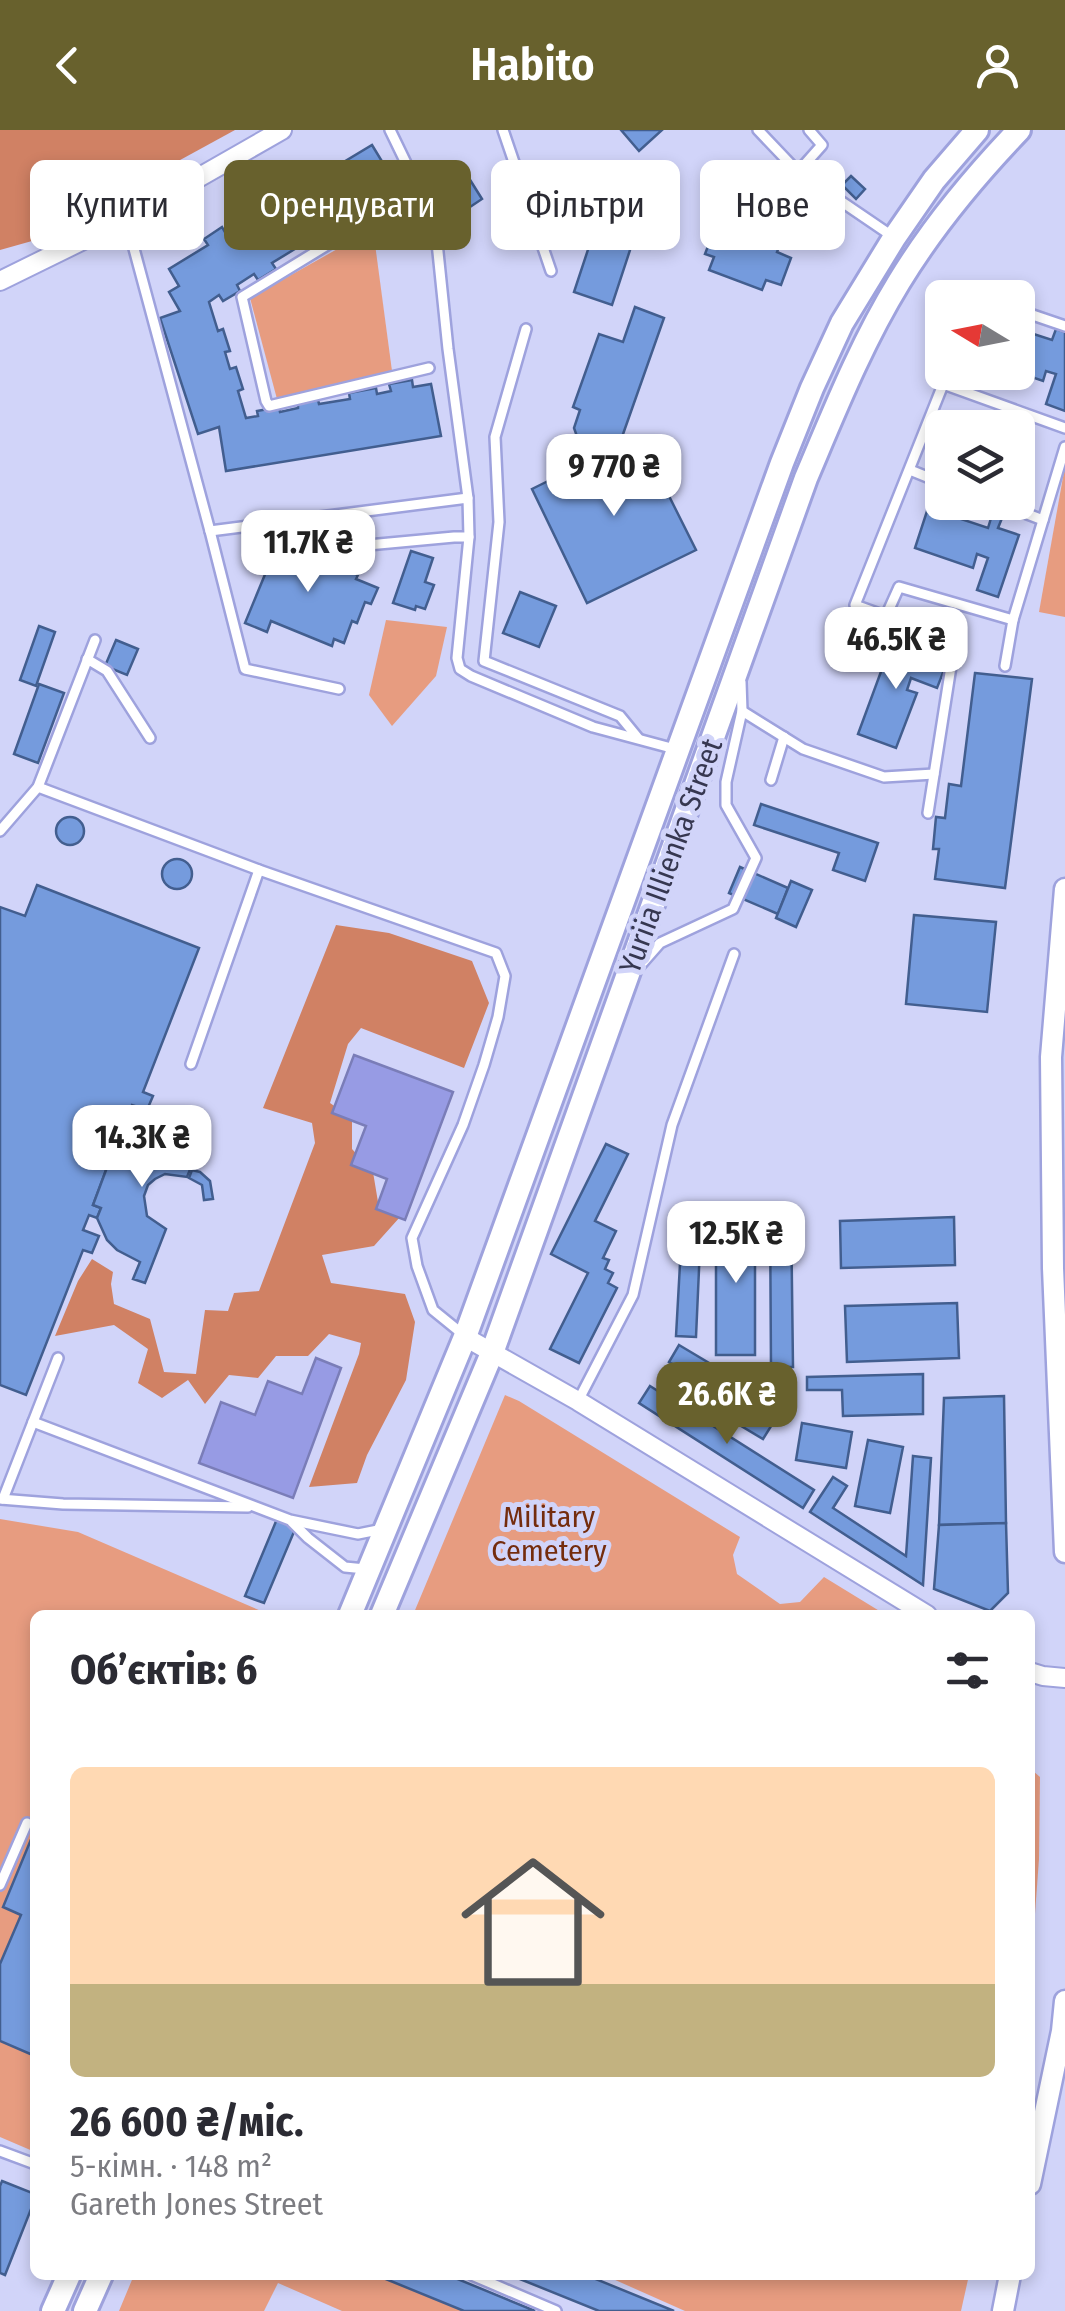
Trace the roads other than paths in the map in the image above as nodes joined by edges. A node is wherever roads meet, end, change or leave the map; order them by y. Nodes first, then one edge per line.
1 (282, 130) edge
2 (390, 130) edge
3 (503, 130) edge
4 (758, 130) edge
5 (808, 130) edge
6 (977, 130) edge
7 (1019, 130) edge
8 (405, 160) edge
9 (787, 160) edge
10 (809, 160) edge
11 (204, 174) edge
12 (845, 204) edge
13 (894, 238) junction
14 (63, 250) edge
15 (134, 250) edge
16 (319, 250) edge
17 (439, 250) edge
18 (551, 271) dead end
19 (0, 281) edge
20 (1035, 316) edge
21 (1065, 326) edge
22 (526, 328) dead end
23 (429, 368) dead end
24 (941, 390) edge
25 (960, 390) edge
26 (1065, 428) edge
27 (1065, 447) edge
28 (910, 470) junction
29 (925, 476) edge
30 (468, 498) junction
31 (1035, 517) edge
32 (304, 519) junction
33 (1042, 520) junction
34 (210, 531) junction
35 (470, 538) junction
36 (886, 616) junction
37 (1013, 620) junction
38 (94, 640) dead end
39 (88, 659) junction
40 (740, 665) junction
41 (1005, 666) dead end
42 (339, 688) dead end
43 (742, 712) junction
44 (784, 737) junction
45 (150, 738) dead end
46 (640, 740) junction
47 (677, 750) junction
48 (934, 774) junction
49 (771, 780) dead end
50 (38, 788) junction
51 (928, 813) dead end
52 (0, 830) edge
53 (259, 870) junction
54 (1065, 889) edge
55 (734, 954) dead end
56 (626, 981) junction
57 (1061, 983) edge
58 (191, 1064) dead end
59 (465, 1337) junction
60 (492, 1353) junction
61 (58, 1358) dead end
62 (578, 1400) junction
63 (33, 1422) junction
64 (1, 1499) edge
65 (256, 1507) junction
66 (290, 1520) junction
67 (386, 1528) junction
68 (1065, 1552) edge
69 (368, 1570) junction
70 (352, 1610) edge
71 (384, 1610) edge
72 (919, 1610) edge
73 (1035, 1674) edge
74 (1065, 1678) edge
75 (27, 1823) dead end
76 (0, 1885) edge
77 (1065, 2001) edge
78 (0, 2151) edge
79 (1035, 2160) edge
80 (30, 2162) edge
81 (67, 2280) edge
82 (98, 2280) edge
83 (484, 2280) edge
84 (1009, 2280) edge
85 (53, 2311) edge
86 (86, 2311) edge
87 (556, 2311) edge
88 (1003, 2311) edge

1 - 11 street
2 - 8 lane
3 - 18 lane
4 - 9 lane
5 - 10 lane
6 - 13 main road, Yuriia Illienka Street
7 - 40 main road, Yuriia Illienka Street
12 - 13 lane
13 - 47 main road, Yuriia Illienka Street
14 - 19 street
15 - 34 lane
16 - 23 lane
17 - 30 lane
20 - 21 lane
22 - 46 lane
24 - 28 lane
25 - 26 lane
27 - 33 lane
28 - 29 lane
28 - 36 lane
30 - 32 lane
30 - 35 lane
31 - 33 lane
32 - 34 lane
32 - 35 lane
33 - 37 lane
34 - 42 lane
35 - 46 lane
36 - 37 lane
36 - 48 lane
37 - 41 lane
38 - 39 lane
39 - 45 lane
39 - 50 lane
40 - 43 lane
40 - 56 main road, Yuriia Illienka Street
43 - 44 lane
43 - 56 lane
44 - 48 lane
44 - 49 lane
46 - 47 lane
47 - 59 main road, Yuriia Illienka Street
48 - 51 lane
50 - 52 lane
50 - 53 lane
53 - 58 lane
53 - 59 lane
54 - 57 street
55 - 62 lane
56 - 60 main road, Yuriia Illienka Street
57 - 68 street
59 - 60 street
59 - 67 main road, Yuriia Illienka Street
60 - 62 street
60 - 71 main road, Yuriia Illienka Street
61 - 63 lane
62 - 72 street
63 - 64 lane
63 - 65 lane
64 - 65 lane
65 - 66 lane
66 - 67 lane
66 - 69 lane
67 - 69 main road, Yuriia Illienka Street
69 - 70 main road, Yuriia Illienka Street
73 - 74 street
75 - 76 lane
77 - 79 street
78 - 80 lane
81 - 85 main road
82 - 86 main road
83 - 87 lane
84 - 88 street

